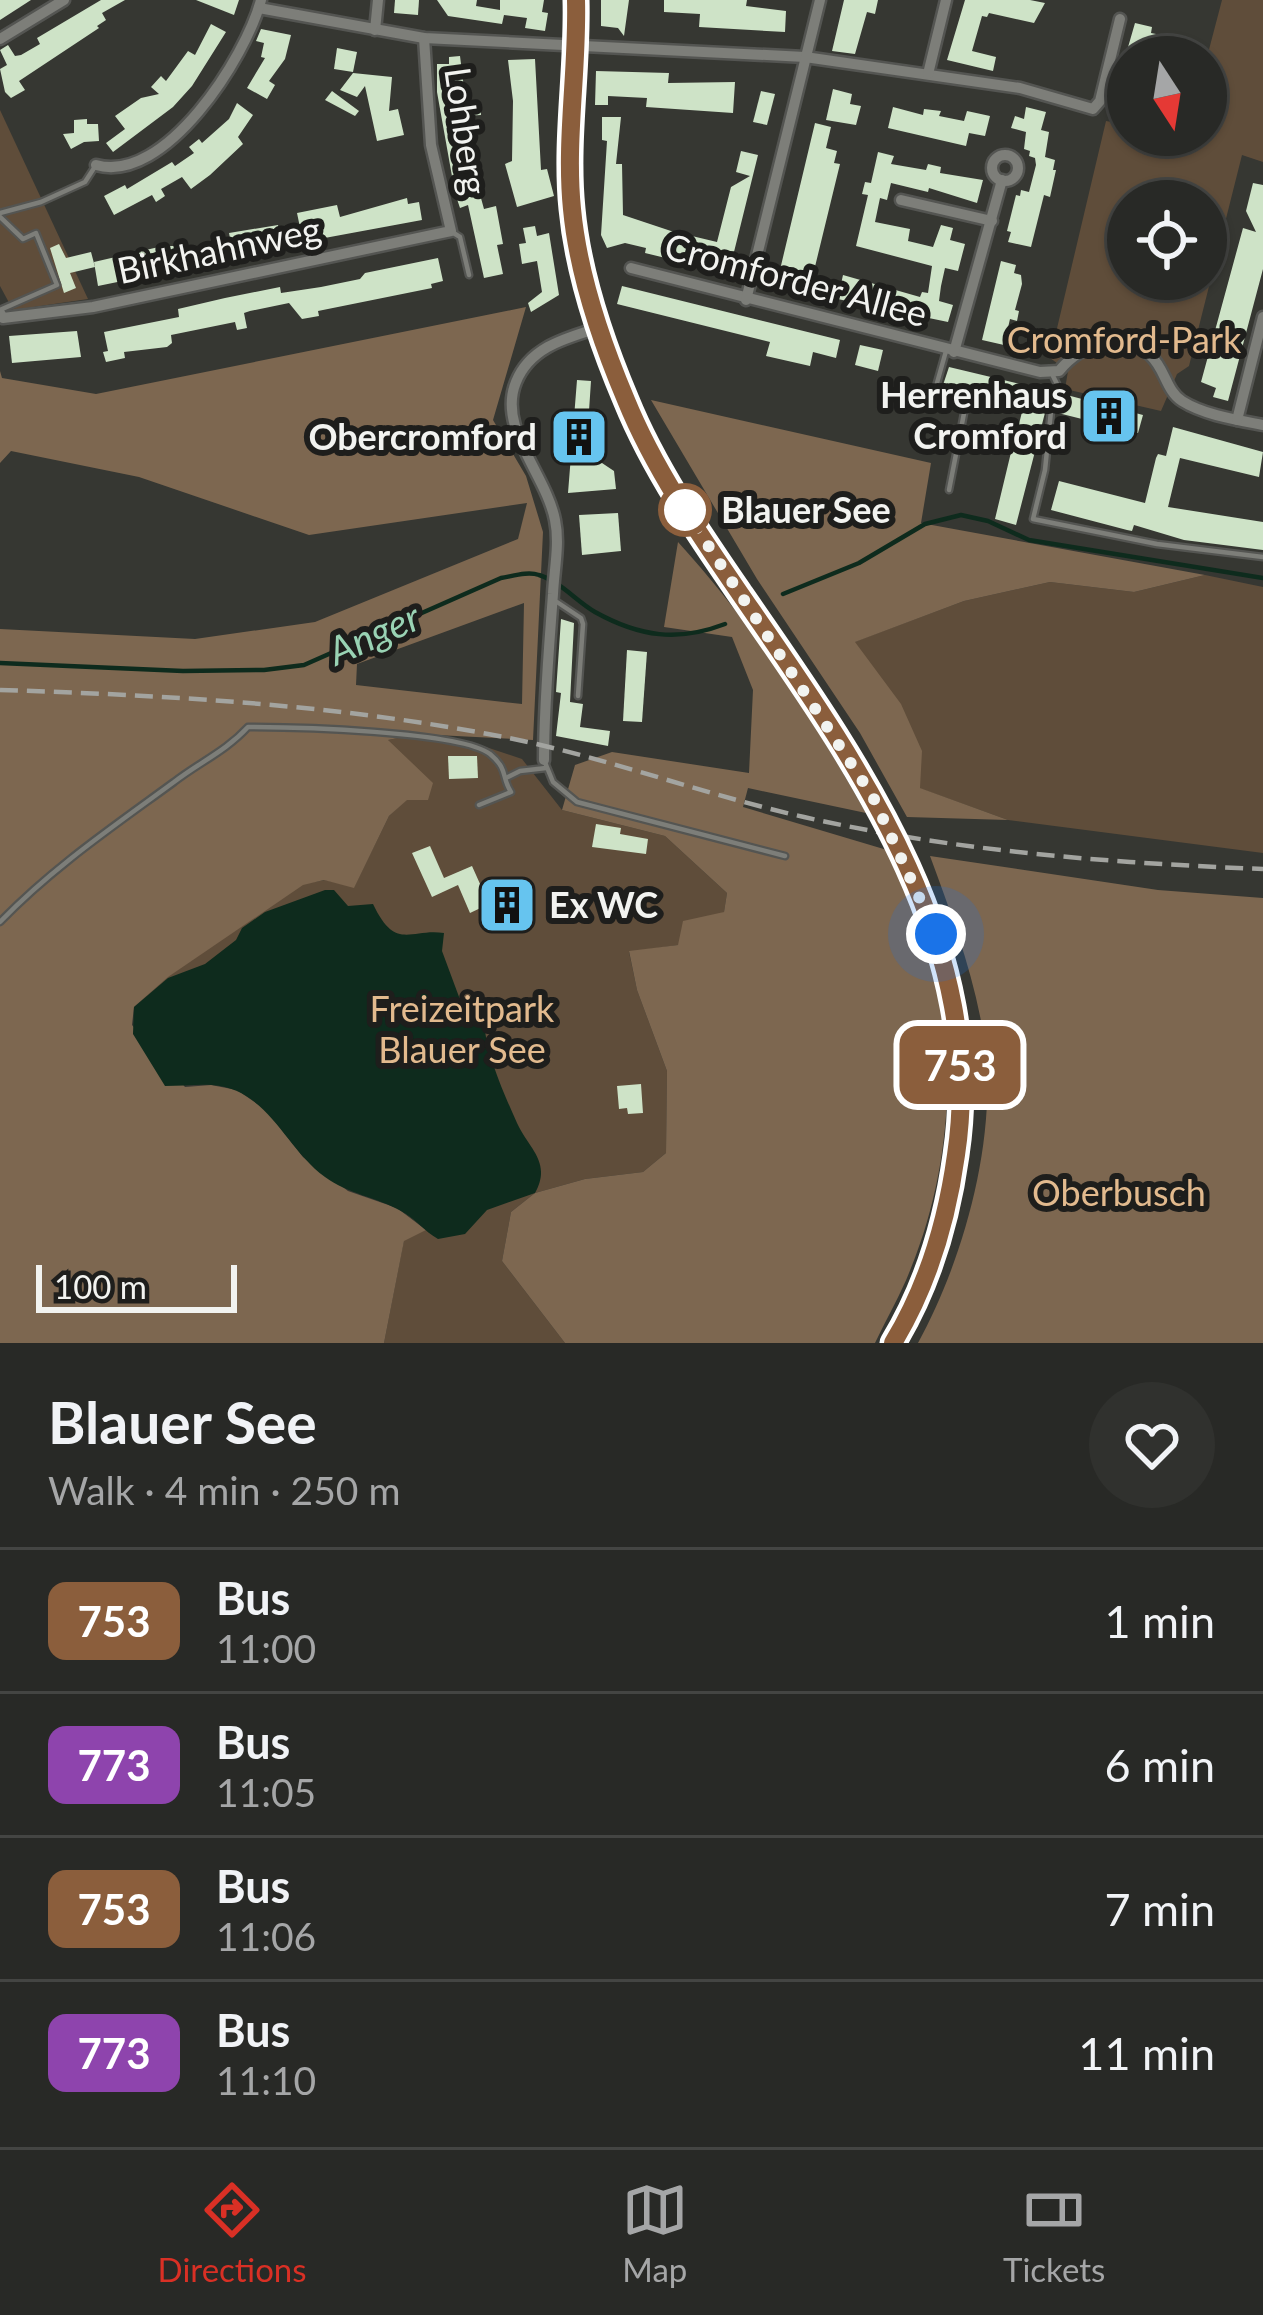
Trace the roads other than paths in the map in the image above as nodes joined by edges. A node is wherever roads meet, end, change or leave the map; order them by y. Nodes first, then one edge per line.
1 (64, 0) edge
2 (378, 0) edge
3 (820, 0) edge
4 (946, 0) edge
5 (577, 1) edge
6 (260, 4) edge
7 (1120, 20) dead end
8 (375, 30) junction
9 (424, 38) junction
10 (0, 39) edge
11 (576, 46) junction
12 (805, 57) junction
13 (928, 74) junction
14 (96, 165) joint
15 (1002, 181) dead end
16 (901, 200) dead end
17 (0, 215) edge
18 (992, 221) junction
19 (452, 231) junction
20 (631, 268) dead end
21 (469, 275) dead end
22 (746, 300) junction
23 (0, 312) edge
24 (1263, 317) edge
25 (598, 328) junction
26 (950, 351) junction
27 (1050, 372) junction
28 (1056, 393) dead end
29 (967, 398) junction
30 (1008, 408) dead end
31 (1051, 411) dead end
32 (1237, 420) junction
33 (1263, 425) edge
34 (949, 490) dead end
35 (1263, 557) edge
36 (552, 596) junction
37 (578, 696) dead end
38 (545, 764) junction
39 (508, 777) junction
40 (479, 806) dead end
41 (785, 856) dead end
42 (0, 922) edge
43 (893, 1343) edge

1 - 10 street
2 - 8 street
3 - 12 street
4 - 13 street
5 - 11 main road
6 - 8 street
6 - 14 street
7 - 13 street
8 - 9 street
9 - 11 street
9 - 19 street, Lohberg
11 - 12 street
11 - 25 main road
12 - 13 street
12 - 22 street
14 - 17 lane
15 - 18 street
16 - 18 street
17 - 23 lane
18 - 26 street
19 - 21 lane
19 - 23 street, Birkhahnweg
20 - 22 street, Cromforder Allee
22 - 26 street, Cromforder Allee
24 - 32 street
25 - 36 street
25 - 43 main road, bridge
26 - 27 street, Cromforder Allee
26 - 29 lane, Cromforder Allee
27 - 28 lane
27 - 32 street
29 - 30 lane
29 - 34 lane
31 - 35 lane
32 - 33 street
36 - 37 lane
36 - 38 street
38 - 39 lane
38 - 41 lane
39 - 40 lane
39 - 42 lane

